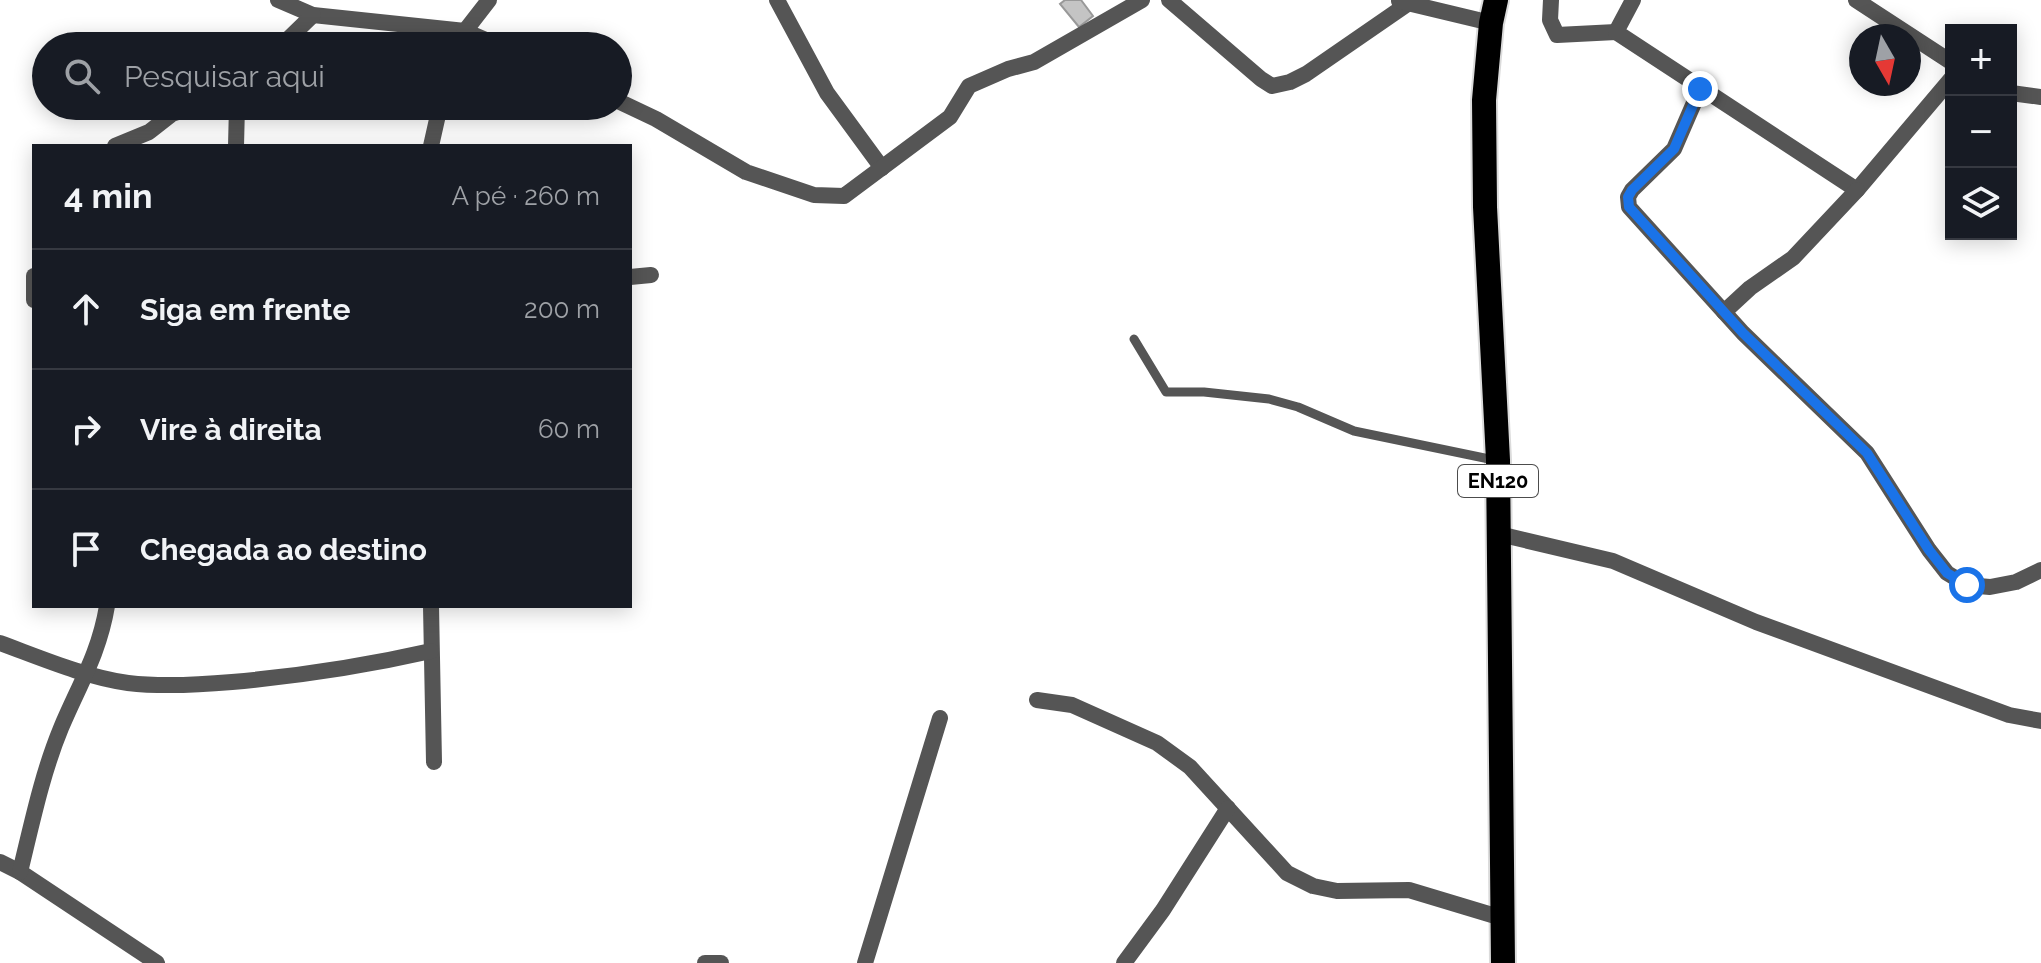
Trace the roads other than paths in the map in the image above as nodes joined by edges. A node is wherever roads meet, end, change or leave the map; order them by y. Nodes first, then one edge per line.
1 (278, 0) edge
2 (489, 0) edge
3 (777, 0) edge
4 (1142, 0) edge
5 (1169, 0) edge
6 (1551, 0) edge
7 (1633, 0) edge
8 (1856, 0) edge
9 (1402, 2) edge
10 (1494, 11) edge
11 (313, 15) junction
12 (295, 32) edge
13 (424, 32) edge
14 (467, 32) edge
15 (1616, 32) junction
16 (1945, 58) edge
17 (1945, 86) edge
18 (1700, 89) junction
19 (2017, 94) edge
20 (2041, 97) edge
21 (632, 108) edge
22 (164, 120) edge
23 (237, 120) edge
24 (437, 120) edge
25 (120, 144) edge
26 (236, 144) edge
27 (431, 144) edge
28 (882, 168) junction
29 (1857, 190) junction
30 (651, 275) dead end
31 (632, 277) edge
32 (1724, 312) junction
33 (1134, 339) dead end
34 (1498, 460) junction
35 (1499, 534) junction
36 (2041, 570) edge
37 (107, 608) edge
38 (431, 608) edge
39 (0, 643) edge
40 (431, 651) junction
41 (88, 673) junction
42 (1037, 700) dead end
43 (940, 718) dead end
44 (2041, 721) edge
45 (434, 762) dead end
46 (1228, 808) junction
47 (0, 862) edge
48 (20, 872) junction
49 (1502, 918) junction
50 (157, 963) edge
51 (705, 963) edge
52 (721, 963) edge
53 (865, 963) edge
54 (1124, 963) edge
55 (1503, 963) edge

1 - 11 street
2 - 14 street
3 - 28 street
4 - 28 street
5 - 9 street
6 - 15 street
7 - 15 street
8 - 16 street
9 - 10 street
10 - 34 highway, EN120
11 - 12 street
11 - 13 street
15 - 18 street
17 - 29 street
18 - 29 street
18 - 32 street
19 - 20 street
21 - 28 street
22 - 25 street
23 - 26 street
24 - 27 street
29 - 32 street
30 - 31 street
32 - 36 street
33 - 34 lane
34 - 35 highway, EN120
35 - 44 street
35 - 49 highway, EN120
37 - 41 street
38 - 40 street
39 - 41 street
40 - 41 street
40 - 45 street
41 - 48 street
42 - 46 street
43 - 53 street
46 - 49 street
46 - 54 street
47 - 48 street
48 - 50 street
49 - 55 highway, EN120
51 - 52 street

